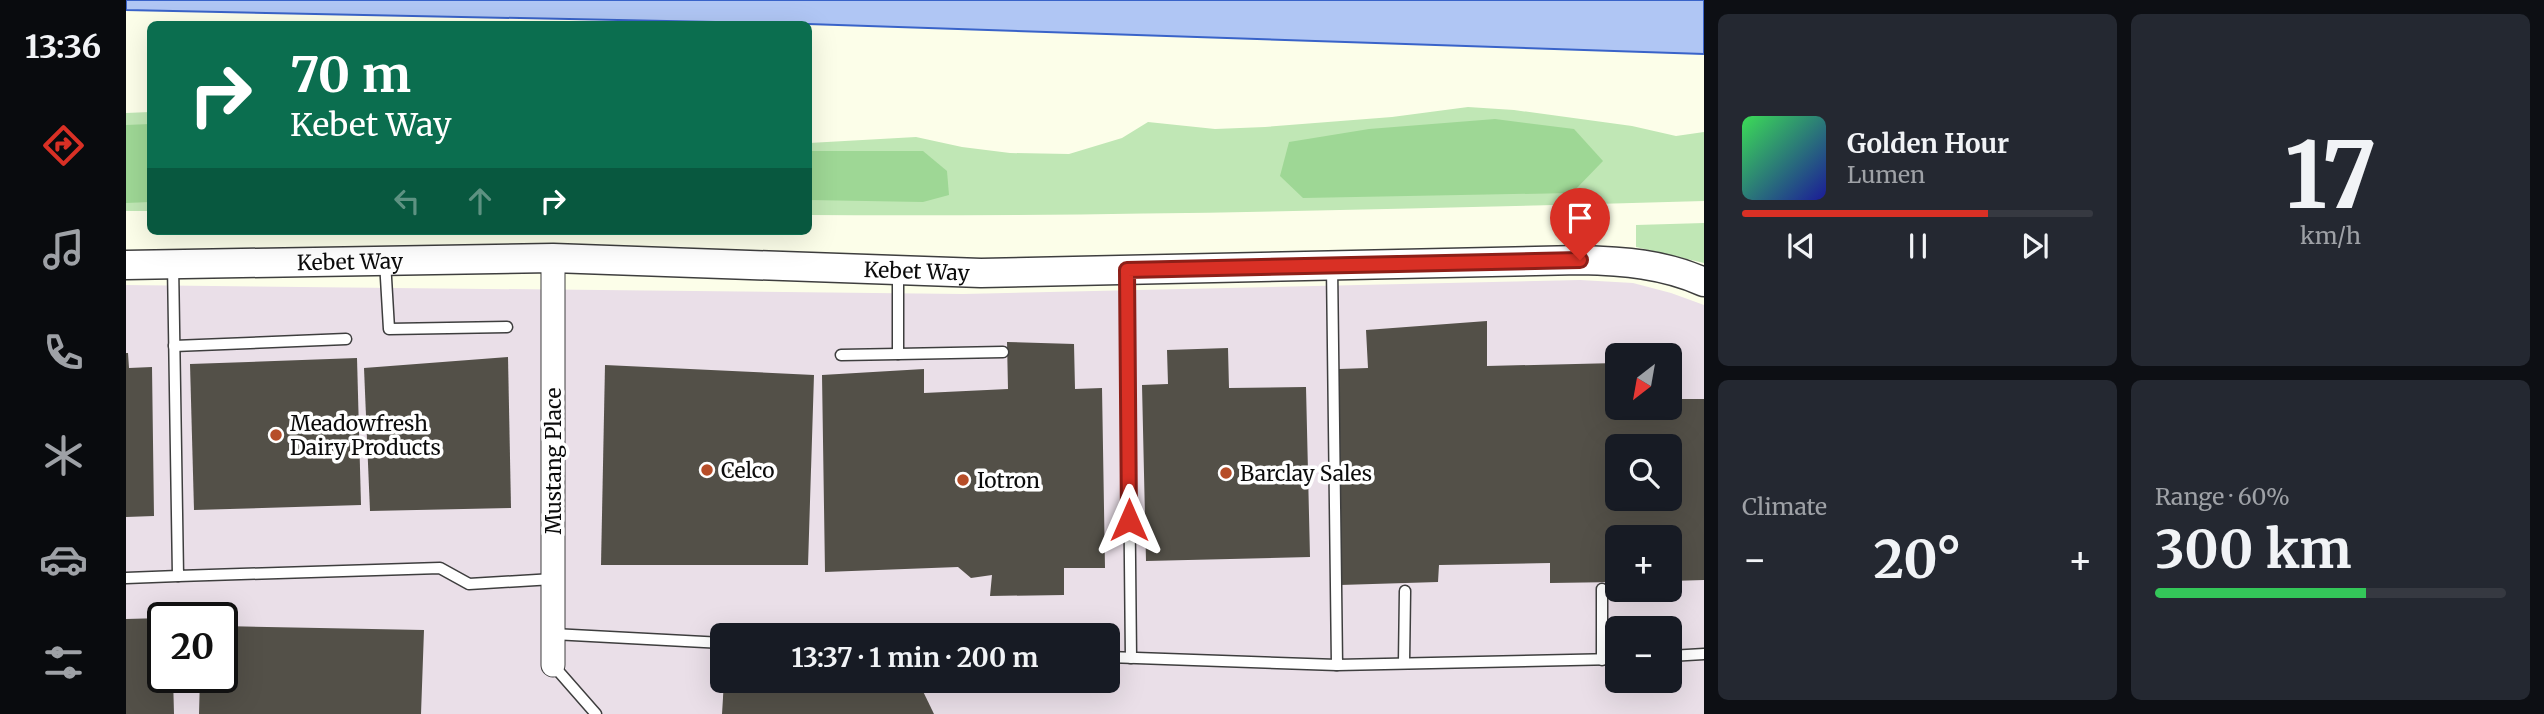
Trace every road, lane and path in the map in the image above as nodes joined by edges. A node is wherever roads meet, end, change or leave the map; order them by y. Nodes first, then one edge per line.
1 (554, 258) junction
2 (385, 261) junction
3 (173, 264) junction
4 (126, 265) edge
5 (1332, 266) junction
6 (898, 270) junction
7 (1127, 270) junction
8 (1704, 282) edge
9 (507, 327) dead end
10 (346, 340) dead end
11 (174, 346) junction
12 (1003, 352) dead end
13 (898, 354) junction
14 (841, 355) dead end
15 (178, 576) junction
16 (126, 578) edge
17 (553, 579) junction
18 (1602, 589) dead end
19 (1405, 591) dead end
20 (554, 634) junction
21 (710, 642) edge
22 (1704, 654) edge
23 (1682, 655) edge
24 (1120, 658) edge
25 (1131, 658) junction
26 (1602, 660) junction
27 (1605, 660) edge
28 (1404, 663) junction
29 (553, 664) joint
30 (1337, 666) junction
31 (596, 714) edge

1 - 2 street, Kebet Way
1 - 6 street, Kebet Way
1 - 17 street, Mustang Place
2 - 3 street, Kebet Way
2 - 9 lane
3 - 4 street, Kebet Way
3 - 11 lane
5 - 7 street, Kebet Way
5 - 8 street, Kebet Way
5 - 30 lane
6 - 7 street, Kebet Way
6 - 13 lane
7 - 25 lane
10 - 11 lane
11 - 15 lane
12 - 13 lane
13 - 14 lane
15 - 16 lane
15 - 17 lane
17 - 20 street, Mustang Place
18 - 26 lane
19 - 28 lane
20 - 21 lane
20 - 29 street, Mustang Place
22 - 23 lane
24 - 25 lane
25 - 30 lane
26 - 27 lane
26 - 28 lane
28 - 30 lane
29 - 31 lane

